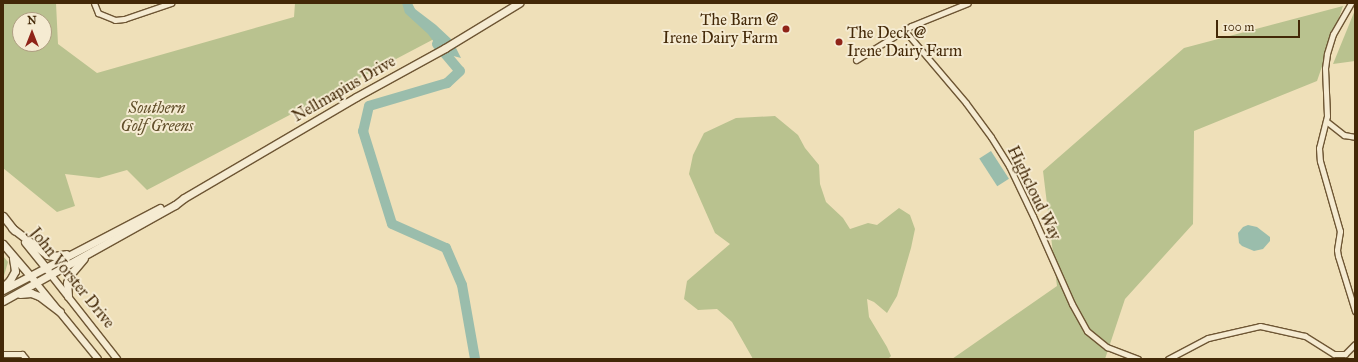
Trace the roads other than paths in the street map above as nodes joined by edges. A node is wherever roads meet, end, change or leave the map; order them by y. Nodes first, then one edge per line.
1 (94, 3) edge
2 (172, 3) edge
3 (519, 3) edge
4 (968, 3) edge
5 (1351, 3) edge
6 (905, 31) junction
7 (856, 60) dead end
8 (1326, 121) junction
9 (1355, 137) edge
10 (3, 216) edge
11 (12, 228) junction
12 (4, 244) edge
13 (91, 247) junction
14 (46, 267) junction
15 (51, 275) junction
16 (30, 276) junction
17 (36, 283) junction
18 (3, 287) edge
19 (3, 290) edge
20 (18, 294) junction
21 (68, 296) junction
22 (3, 302) edge
23 (1355, 311) edge
24 (60, 312) junction
25 (1355, 344) edge
26 (3, 354) edge
27 (26, 359) edge
28 (98, 359) edge
29 (117, 359) edge
30 (1138, 359) edge
31 (1168, 359) edge

1 - 2 street
3 - 13 main road, Nellmapius Drive
4 - 6 street
5 - 8 street
6 - 7 street
6 - 30 street, Highcloud Way
8 - 9 street
8 - 23 street
10 - 11 main road, John Vorster Drive
11 - 13 main road
11 - 14 main road, John Vorster Drive
12 - 16 main road, John Vorster Drive
12 - 18 main road
13 - 14 main road, Nellmapius Drive
13 - 15 main road, Nellmapius Drive
13 - 21 main road
14 - 15 main road, John Vorster Drive
14 - 16 main road, Nellmapius Drive
15 - 17 main road, Nellmapius Drive
15 - 21 street, John Vorster Drive
16 - 17 main road, John Vorster Drive
16 - 19 main road, Nellmapius Drive
17 - 20 main road, Nellmapius Drive
17 - 24 street, John Vorster Drive
20 - 22 main road, Nellmapius Drive
20 - 24 main road
21 - 29 street, John Vorster Drive
24 - 28 street, John Vorster Drive
25 - 31 street
26 - 27 street

